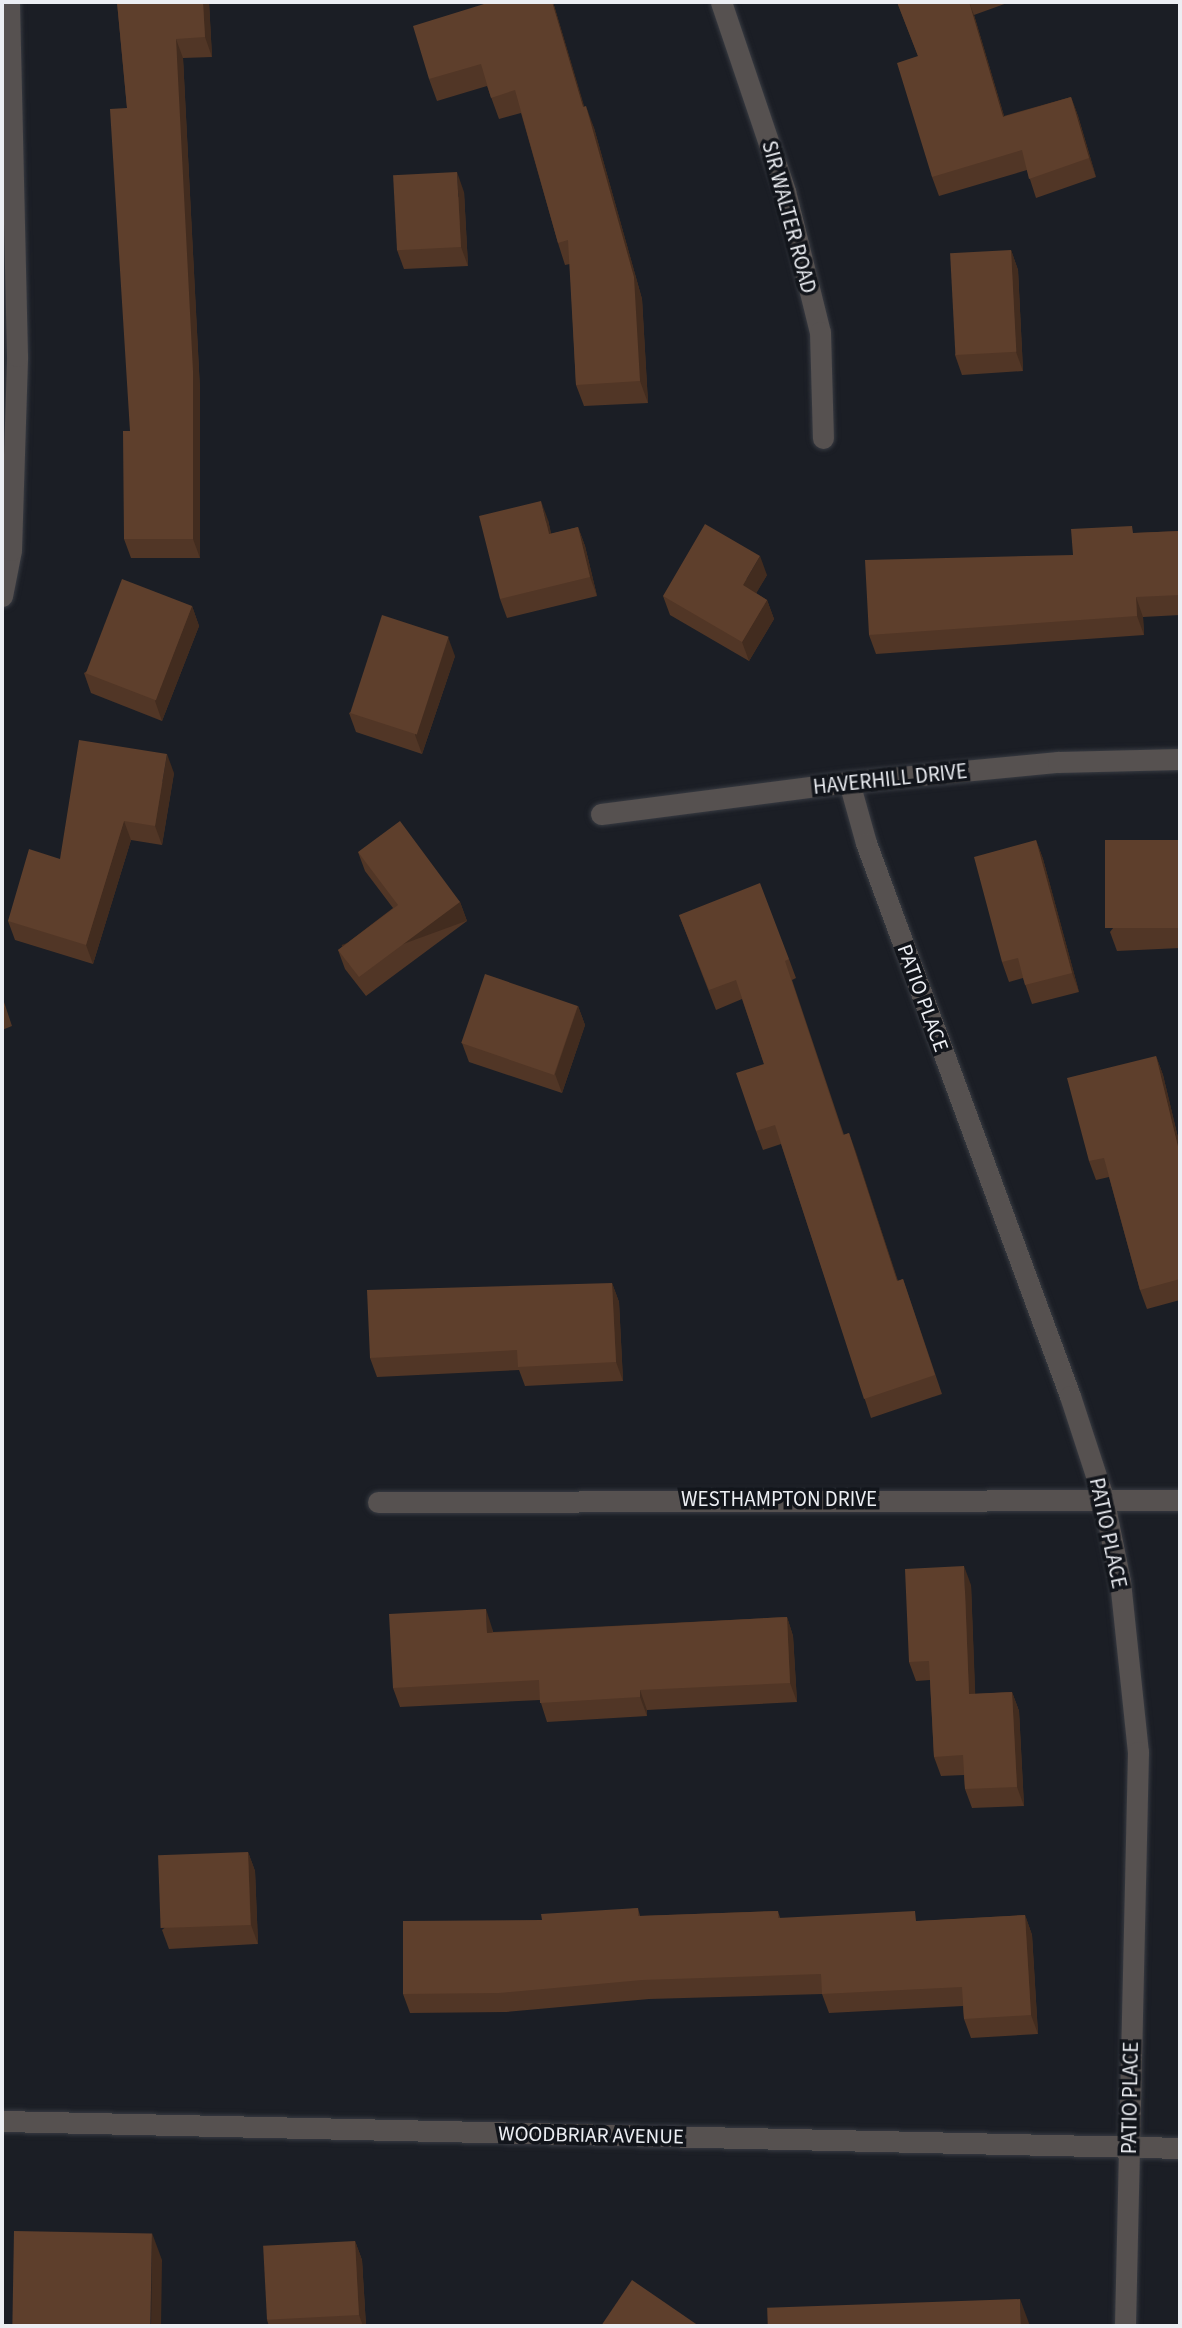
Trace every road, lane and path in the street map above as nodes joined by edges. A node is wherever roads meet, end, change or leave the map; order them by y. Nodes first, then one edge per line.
1 (9, 2) edge
2 (721, 2) edge
3 (823, 438) dead end
4 (2, 596) edge
5 (1180, 759) edge
6 (849, 782) junction
7 (601, 814) dead end
8 (1103, 1497) junction
9 (1180, 1500) edge
10 (378, 1502) dead end
11 (2, 2120) edge
12 (1129, 2146) junction
13 (1180, 2148) edge
14 (1125, 2326) edge

1 - 4 street
2 - 3 street, SIR WALTER ROAD
5 - 6 street, HAVERHILL DRIVE
6 - 7 street, HAVERHILL DRIVE
6 - 8 street, PATIO PLACE
8 - 9 street, WESTHAMPTON DRIVE
8 - 10 street, WESTHAMPTON DRIVE
8 - 12 street, PATIO PLACE
11 - 12 street, WOODBRIAR AVENUE
12 - 13 street, WOODBRIAR AVENUE
12 - 14 street, PATIO PLACE

